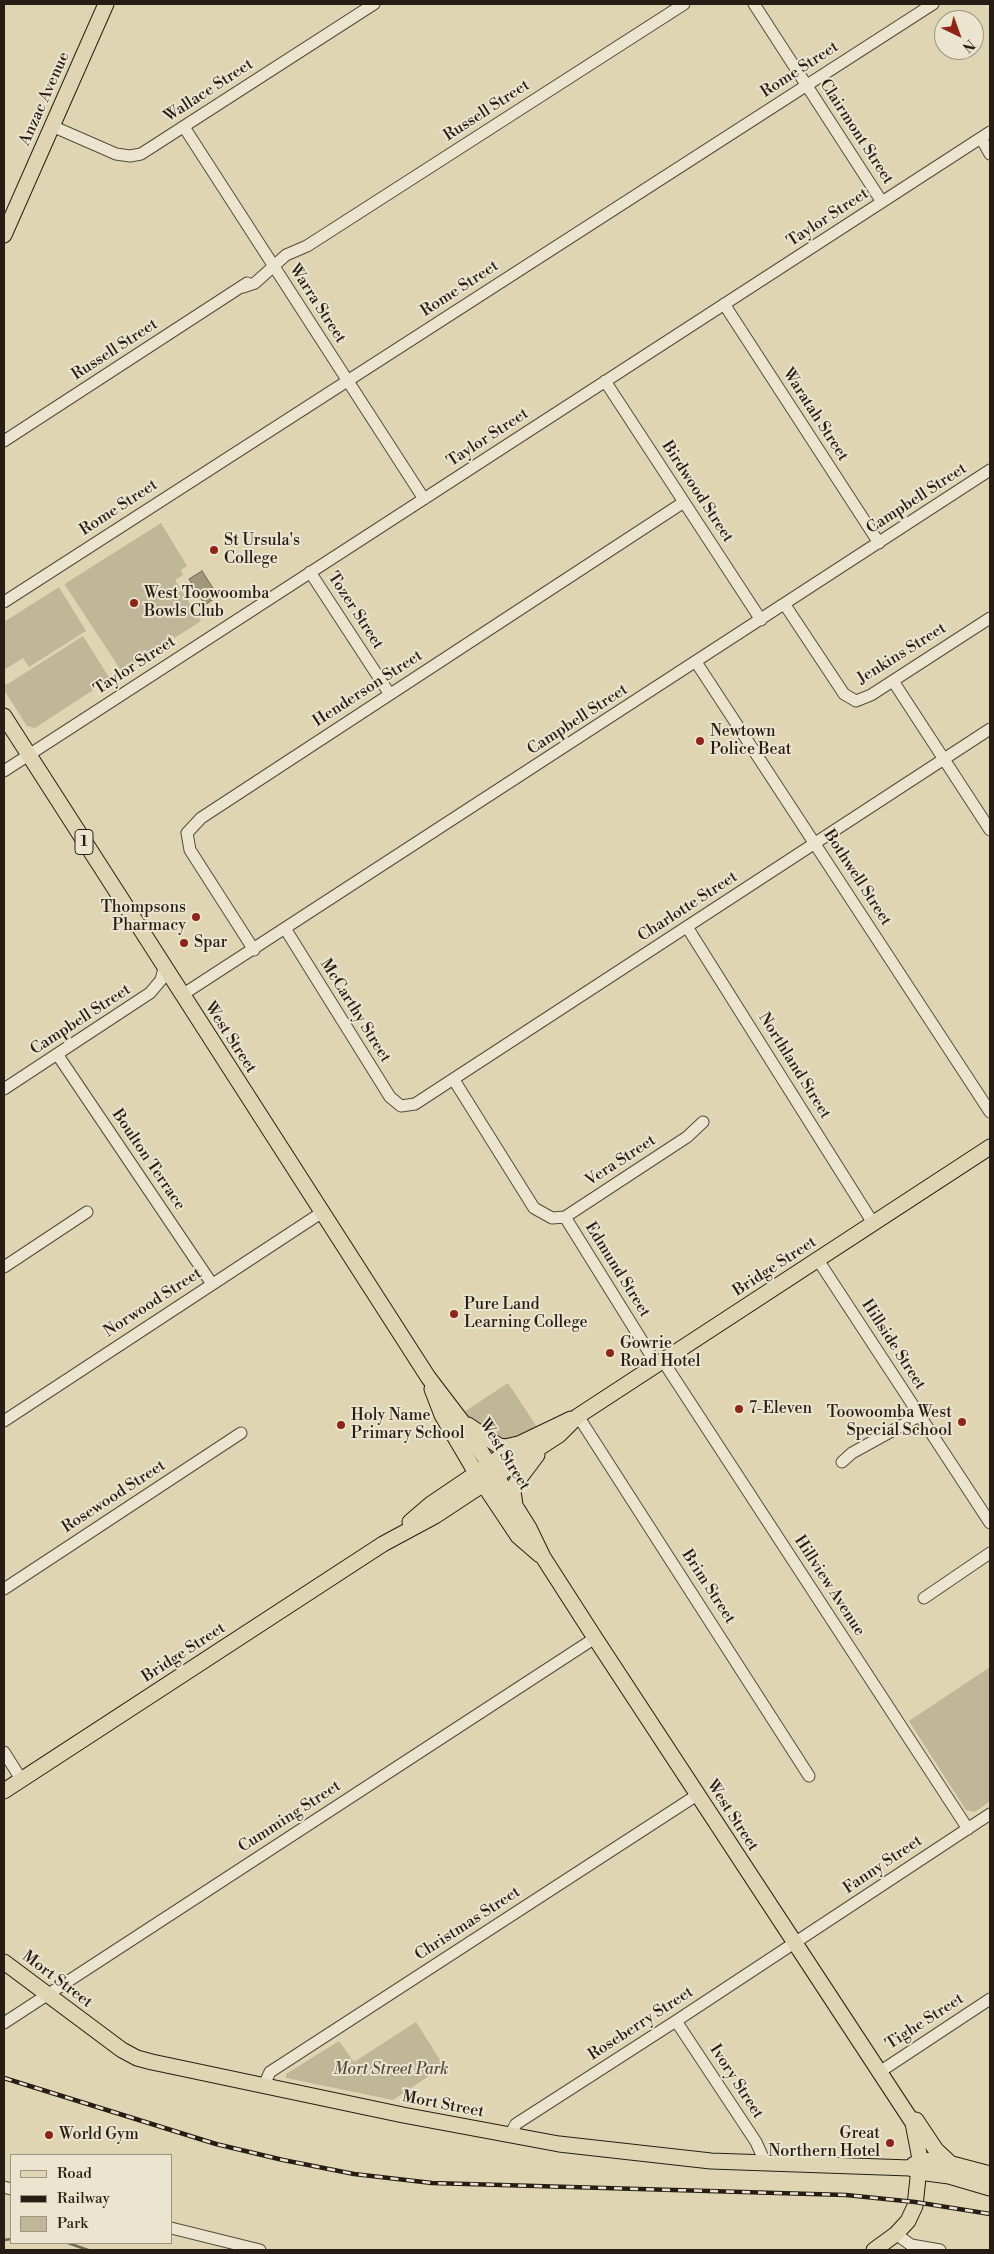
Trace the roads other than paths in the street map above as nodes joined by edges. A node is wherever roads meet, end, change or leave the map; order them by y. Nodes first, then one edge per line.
1 (106, 4) edge
2 (374, 4) edge
3 (684, 4) edge
4 (754, 4) edge
5 (933, 4) edge
6 (806, 86) junction
7 (52, 126) junction
8 (184, 127) junction
9 (985, 135) edge
10 (990, 154) edge
11 (882, 202) junction
12 (4, 235) edge
13 (274, 267) junction
14 (724, 304) junction
15 (348, 381) junction
16 (605, 382) junction
17 (4, 440) edge
18 (990, 470) edge
19 (424, 499) junction
20 (684, 502) junction
21 (879, 543) junction
22 (310, 572) junction
23 (4, 602) edge
24 (785, 604) junction
25 (990, 618) edge
26 (761, 620) junction
27 (696, 662) junction
28 (893, 681) junction
29 (389, 694) junction
30 (4, 716) edge
31 (990, 729) edge
32 (29, 754) junction
33 (944, 759) junction
34 (4, 771) edge
35 (990, 830) edge
36 (814, 843) junction
37 (687, 927) junction
38 (286, 930) junction
39 (254, 950) junction
40 (164, 968) junction
41 (182, 996) junction
42 (57, 1054) junction
43 (454, 1080) junction
44 (4, 1089) edge
45 (402, 1106) joint
46 (990, 1112) edge
47 (703, 1122) dead end
48 (990, 1147) edge
49 (87, 1212) dead end
50 (321, 1213) junction
51 (565, 1217) junction
52 (873, 1223) junction
53 (818, 1260) junction
54 (4, 1267) edge
55 (212, 1284) junction
56 (660, 1363) junction
57 (428, 1377) junction
58 (452, 1407) junction
59 (578, 1416) junction
60 (919, 1416) junction
61 (4, 1421) edge
62 (241, 1433) dead end
63 (559, 1435) junction
64 (521, 1443) junction
65 (842, 1462) dead end
66 (486, 1475) junction
67 (515, 1505) junction
68 (990, 1523) edge
69 (990, 1553) edge
70 (543, 1557) junction
71 (4, 1589) edge
72 (924, 1598) dead end
73 (594, 1638) junction
74 (4, 1752) edge
75 (810, 1776) dead end
76 (21, 1779) junction
77 (4, 1791) edge
78 (697, 1795) junction
79 (990, 1814) edge
80 (968, 1829) junction
81 (794, 1944) junction
82 (4, 1962) edge
83 (47, 1994) junction
84 (990, 1999) edge
85 (676, 2021) junction
86 (4, 2023) edge
87 (878, 2072) junction
88 (264, 2086) junction
89 (892, 2094) junction
90 (902, 2107) junction
91 (510, 2135) junction
92 (765, 2162) junction
93 (950, 2163) junction
94 (916, 2167) junction
95 (987, 2171) edge
96 (990, 2188) edge
97 (172, 2228) edge
98 (899, 2231) junction
99 (260, 2250) edge
100 (874, 2250) edge
101 (940, 2250) edge

1 - 7 main road, Anzac Avenue
2 - 8 street, Wallace Street
3 - 13 street, Russell Street
4 - 6 street, Clairmont Street
5 - 6 street, Rome Street
6 - 11 street, Clairmont Street
6 - 15 street, Rome Street
7 - 8 street, Wallace Street
7 - 12 main road, Anzac Avenue
8 - 13 street, Warra Street
9 - 10 street
9 - 11 street, Taylor Street
11 - 14 street, Taylor Street
13 - 15 street, Warra Street
13 - 17 street, Russell Street
14 - 16 street, Taylor Street
14 - 21 street, Waratah Street
15 - 19 street, Warra Street
15 - 23 street, Rome Street
16 - 19 street, Taylor Street
16 - 20 street, Birdwood Street
18 - 21 street, Campbell Street
19 - 22 street, Taylor Street
20 - 26 street, Birdwood Street
20 - 29 street, Henderson Street
21 - 24 street, Campbell Street
22 - 29 street, Tozer Street
22 - 32 street, Taylor Street
24 - 26 street, Campbell Street
24 - 28 street, Jenkins Street
25 - 28 street, Jenkins Street
26 - 27 street, Campbell Street
27 - 36 street, Bothwell Street
27 - 38 street, Campbell Street
28 - 33 street
29 - 39 street, Henderson Street
30 - 32 main road, West Street / 1
31 - 33 street, Charlotte Street
32 - 34 street, Taylor Street
32 - 40 main road, West Street / 1
33 - 35 street
33 - 36 street, Charlotte Street
36 - 37 street, Charlotte Street
36 - 46 street, Bothwell Street
37 - 43 street, Charlotte Street
37 - 52 street, Northland Street
38 - 39 street, Campbell Street
38 - 45 street, McCarthy Street
39 - 41 street, Campbell Street
40 - 41 main road, West Street
40 - 42 street, Campbell Street
41 - 50 main road, West Street
42 - 44 street, Campbell Street
42 - 55 street, Boulton Terrace
43 - 45 street, Charlotte Street
43 - 51 street, Vera Street
47 - 51 street, Vera Street
48 - 52 main road, Bridge Street
49 - 54 street
50 - 55 street, Norwood Street
50 - 57 main road, West Street
51 - 56 street, Edmund Street
52 - 53 main road, Bridge Street
53 - 56 main road, Bridge Street
53 - 60 street, Hillside Street
55 - 61 street, Norwood Street
56 - 59 main road, Bridge Street
56 - 80 street, Hillview Avenue
57 - 58 main road, West Street
57 - 66 main road, West Street
58 - 64 main road
58 - 66 main road, West Street
59 - 63 main road, Bridge Street
59 - 64 main road, Bridge Street
59 - 75 street, Brim Street
60 - 65 street
60 - 68 street, Hillside Street
62 - 71 street, Rosewood Street
63 - 66 main road, Bridge Street
63 - 67 main road
64 - 66 main road, Bridge Street
66 - 67 main road, West Street
66 - 70 main road, West Street
66 - 76 main road, Bridge Street
67 - 70 main road, West Street
69 - 72 street
70 - 73 main road, West Street
73 - 78 main road, West Street
73 - 83 street, Cumming Street
74 - 76 street
76 - 77 main road, Bridge Street
78 - 81 main road, West Street
78 - 88 street, Christmas Street
79 - 80 street, Fanny Street
80 - 81 street, Fanny Street
81 - 85 street, Roseberry Street
81 - 87 main road, West Street
82 - 83 main road, Mort Street
83 - 86 street, Cumming Street
83 - 88 main road, Mort Street
84 - 87 street, Tighe Street
85 - 91 street, Roseberry Street
85 - 92 street, Ivory Street
87 - 89 main road, West Street
88 - 91 main road, Mort Street
89 - 90 main road, West Street
89 - 94 main road, West Street
90 - 93 main road
90 - 94 main road, West Street
91 - 92 main road, Mort Street
92 - 94 main road, Mort Street
93 - 94 main road, Mort Street
93 - 95 main road, Mort Street
94 - 96 main road, Mort Street
94 - 98 main road
97 - 99 street
98 - 100 main road
98 - 101 street

